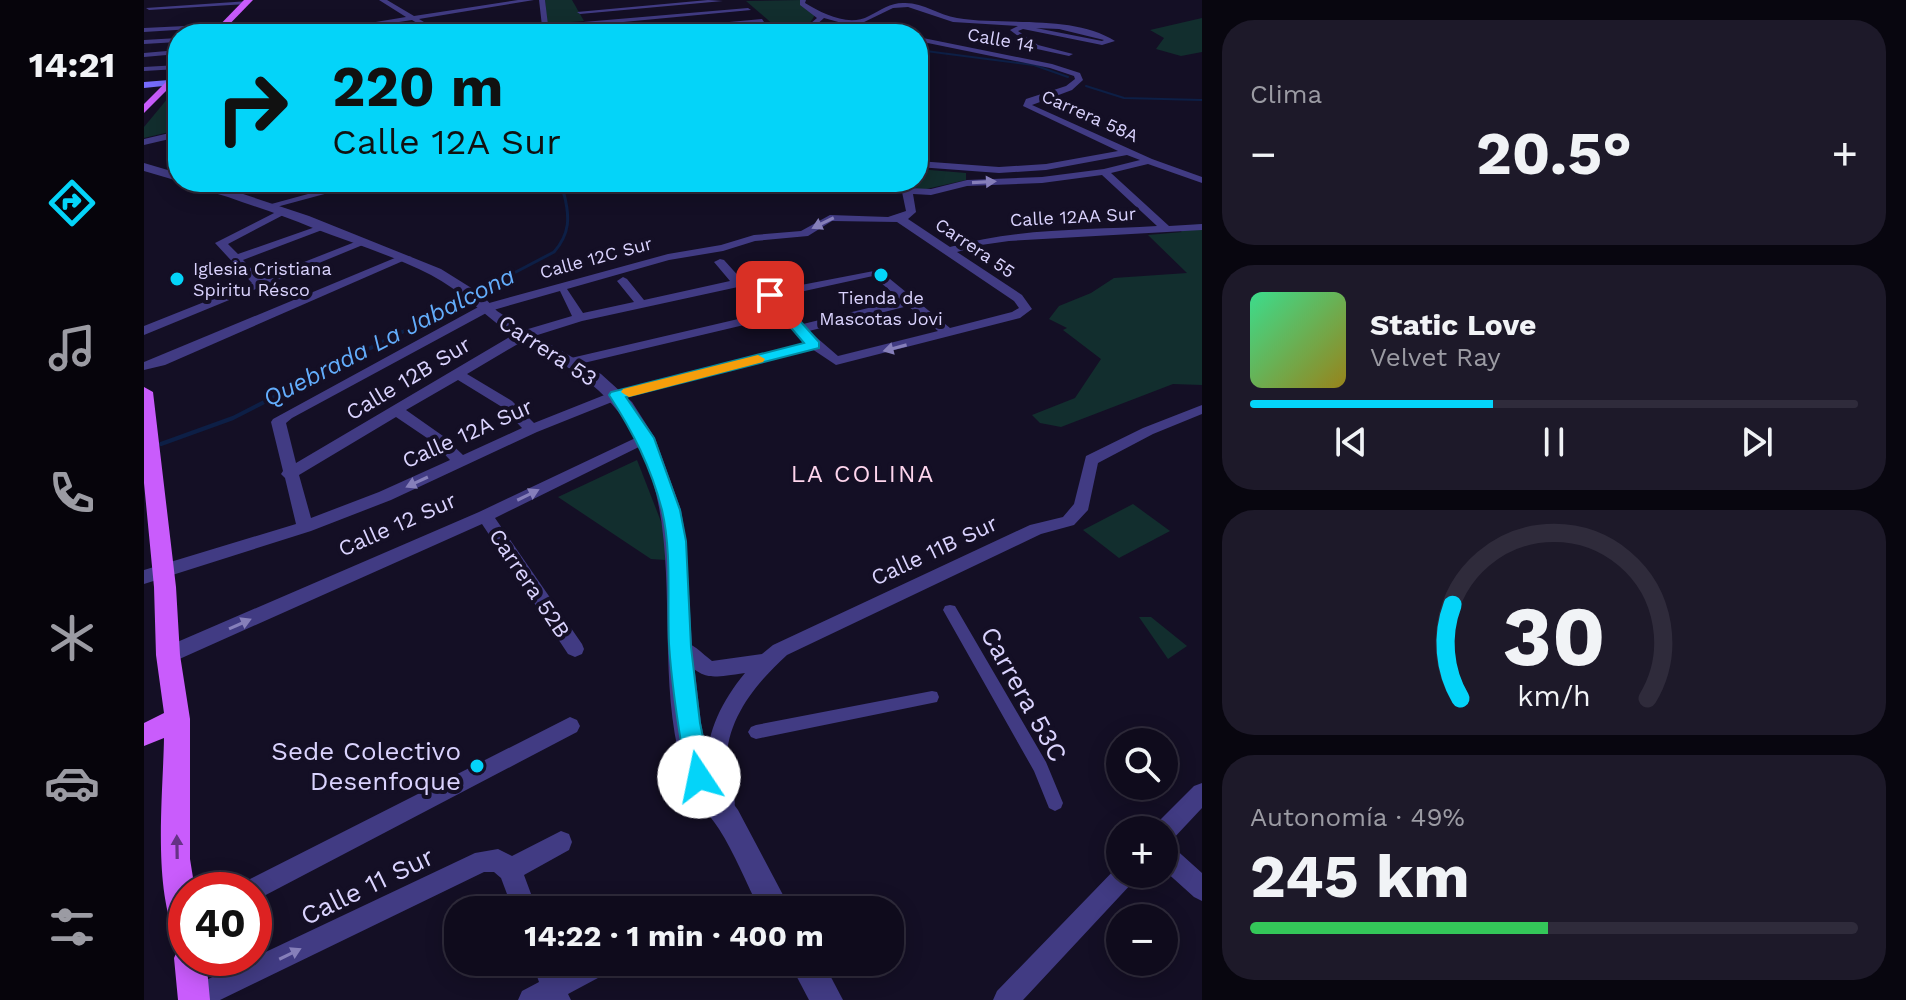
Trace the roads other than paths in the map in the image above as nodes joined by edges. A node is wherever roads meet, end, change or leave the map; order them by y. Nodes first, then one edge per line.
1 (382, 0) edge
2 (531, 0) edge
3 (542, 0) edge
4 (803, 0) edge
5 (248, 1) edge
6 (574, 1) edge
7 (724, 1) edge
8 (651, 3) edge
9 (148, 4) edge
10 (748, 10) dead end
11 (580, 12) junction
12 (816, 12) junction
13 (237, 13) junction
14 (215, 14) dead end
15 (411, 17) junction
16 (663, 17) junction
17 (762, 21) dead end
18 (589, 23) junction
19 (225, 24) edge
20 (366, 24) edge
21 (423, 24) edge
22 (544, 24) edge
23 (583, 24) edge
24 (668, 24) edge
25 (736, 24) edge
26 (816, 24) edge
27 (168, 28) edge
28 (155, 29) junction
29 (144, 30) edge
30 (168, 41) edge
31 (928, 41) edge
32 (144, 42) edge
33 (1036, 47) junction
34 (168, 53) edge
35 (1069, 54) dead end
36 (144, 55) edge
37 (1012, 58) junction
38 (168, 68) edge
39 (144, 69) edge
40 (1077, 75) joint
41 (168, 84) edge
42 (168, 86) edge
43 (144, 87) edge
44 (144, 110) edge
45 (168, 136) edge
46 (144, 142) edge
47 (1131, 151) junction
48 (1149, 161) junction
49 (928, 165) edge
50 (144, 167) edge
51 (1104, 172) junction
52 (168, 174) edge
53 (1202, 180) edge
54 (225, 192) edge
55 (324, 192) edge
56 (907, 192) edge
57 (928, 192) edge
58 (268, 206) junction
59 (284, 212) junction
60 (900, 219) junction
61 (325, 227) junction
62 (1202, 227) edge
63 (1167, 230) junction
64 (364, 242) junction
65 (947, 252) junction
66 (406, 257) junction
67 (236, 259) junction
68 (720, 262) dead end
69 (623, 281) dead end
70 (258, 283) junction
71 (738, 283) junction
72 (565, 292) dead end
73 (770, 295) junction
74 (477, 299) junction
75 (911, 301) junction
76 (642, 305) junction
77 (783, 312) junction
78 (579, 318) junction
79 (800, 329) junction
80 (144, 331) edge
81 (948, 333) junction
82 (523, 335) junction
83 (813, 345) junction
84 (571, 362) junction
85 (144, 366) edge
86 (458, 374) junction
87 (144, 392) edge
88 (617, 395) junction
89 (1202, 409) edge
90 (396, 410) junction
91 (532, 429) junction
92 (646, 438) junction
93 (461, 462) junction
94 (289, 474) junction
95 (485, 516) junction
96 (305, 527) junction
97 (154, 574) edge
98 (950, 610) dead end
99 (680, 647) junction
100 (575, 649) dead end
101 (168, 655) junction
102 (765, 662) junction
103 (932, 697) dead end
104 (177, 719) junction
105 (570, 726) dead end
106 (756, 732) dead end
107 (144, 735) edge
108 (1202, 793) edge
109 (1055, 803) dead end
110 (1178, 818) edge
111 (728, 819) junction
112 (561, 842) dead end
113 (1178, 867) edge
114 (510, 870) junction
115 (178, 872) edge
116 (272, 880) edge
117 (1112, 888) edge
118 (1202, 889) edge
119 (520, 896) edge
120 (769, 896) edge
121 (192, 976) edge
122 (546, 976) edge
123 (580, 976) edge
124 (813, 976) edge
125 (548, 996) edge
126 (194, 999) edge
127 (827, 1000) edge
128 (1006, 1000) edge

1 - 15 street
2 - 15 street
3 - 22 street
4 - 12 street
5 - 9 street
5 - 13 main road
6 - 11 street
7 - 8 street
8 - 11 street
8 - 16 street
9 - 28 street
10 - 16 street
11 - 18 street
12 - 26 street
12 - 33 street
13 - 14 street
13 - 19 main road
15 - 20 street
15 - 21 street
16 - 18 street
16 - 24 street
17 - 25 street
18 - 23 street
27 - 28 street
28 - 29 street
30 - 32 street
31 - 37 street, Calle 14
33 - 35 street
33 - 37 street
34 - 36 street
37 - 40 street, Calle 14
38 - 39 street
40 - 47 street, Carrera 58A
41 - 43 main road
42 - 44 main road
45 - 46 street
47 - 48 street, Carrera 58A
47 - 49 street
48 - 51 street
48 - 53 street, Carrera 58A
50 - 52 street
57 -> 51 street
51 - 63 street
54 - 58 street, Carrera 53
55 - 58 street
56 - 60 street
58 - 59 street, Carrera 53
59 - 61 street, Carrera 53
59 - 67 street
60 - 65 street, Carrera 55
60 -> 74 street, Calle 12C Sur
61 - 64 street, Carrera 53
61 - 67 street
62 - 63 street, Calle 12AA Sur
63 - 65 street, Calle 12AA Sur
64 - 66 street, Carrera 53
64 - 70 street
65 - 81 street, Carrera 55
66 - 74 street, Carrera 53
66 - 85 street
67 - 70 street
68 - 71 street
69 - 76 street
70 - 80 street
71 - 73 street
71 - 76 street, Calle 12B Sur
72 - 78 street
73 - 75 street
73 - 77 street
74 - 82 street, Carrera 53
74 - 94 street, Calle 12C Sur
75 - 79 street
75 - 81 street
76 - 78 street, Calle 12B Sur
77 - 79 street
77 - 84 street
78 - 82 street, Calle 12B Sur
79 - 83 street
81 -> 83 street
82 - 84 street, Carrera 53
82 - 86 street, Calle 12B Sur
83 - 88 street, Calle 12A Sur
84 - 88 street, Carrera 53
86 - 90 street, Calle 12B Sur
86 - 91 street
87 - 97 main road
88 - 91 street, Calle 12A Sur
88 - 92 street, Carrera 53
89 - 102 street, Calle 11B Sur
90 - 93 street
90 - 94 street, Calle 12B Sur
91 - 93 street, Calle 12A Sur
95 -> 92 street, Calle 12 Sur
92 - 99 street, Carrera 53
93 -> 96 street, Calle 12A Sur
94 - 96 street
95 - 100 street, Carrera 52B
101 -> 95 street, Calle 12 Sur
96 - 97 street, Calle 12A Sur
97 - 101 main road
98 - 109 street, Carrera 53C
99 - 102 street, Calle 11B Sur
99 - 111 street, Carrera 53
101 - 104 main road
102 - 111 street, Calle 11B Sur
103 - 106 street
104 - 107 main road
115 -> 104 main road
105 - 116 street
108 - 110 street
111 - 120 street, Carrera 53
112 - 114 street
113 - 118 street
114 - 119 street
126 -> 114 street, Calle 11 Sur
117 - 128 street
121 - 126 main road
122 - 125 street
123 - 125 street
124 - 127 street

